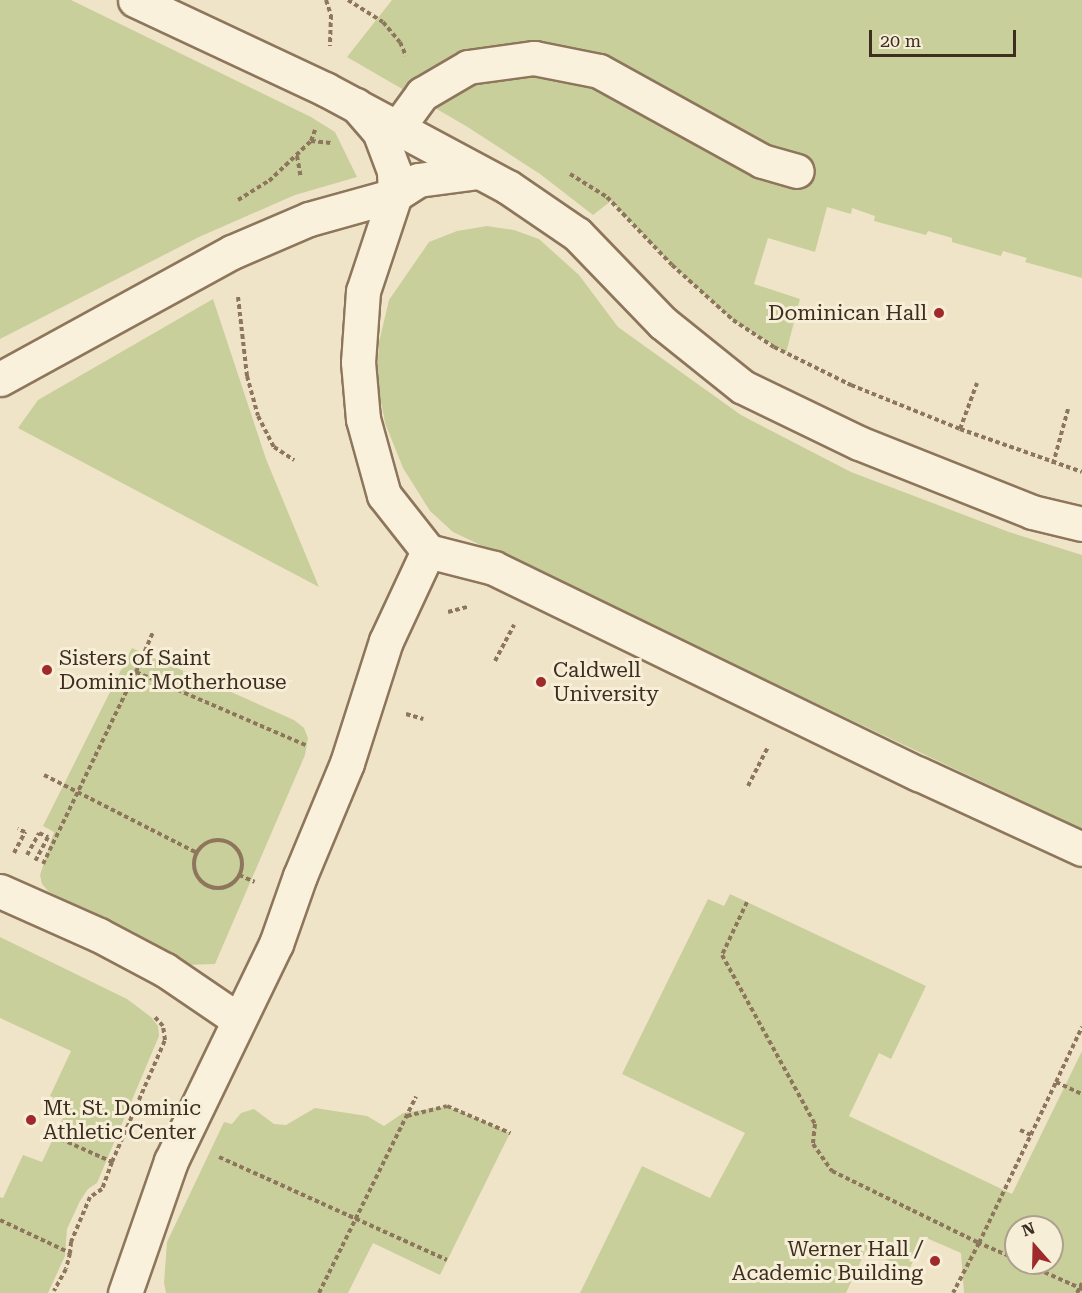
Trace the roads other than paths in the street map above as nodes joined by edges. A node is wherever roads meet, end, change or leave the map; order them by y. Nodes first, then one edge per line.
1 (135, 0) edge
2 (356, 105) junction
3 (398, 127) junction
4 (797, 171) dead end
5 (478, 172) junction
6 (395, 195) junction
7 (0, 379) edge
8 (1082, 524) edge
9 (428, 551) junction
10 (1082, 849) edge
11 (0, 891) edge
12 (237, 1019) junction
13 (125, 1293) edge

1 - 2 lane
2 - 3 lane
2 - 6 lane
3 - 4 lane
3 - 5 lane
5 - 6 lane
5 - 8 lane
6 - 7 lane
6 - 9 lane
9 - 10 lane
9 - 12 lane
11 - 12 lane
12 - 13 lane

